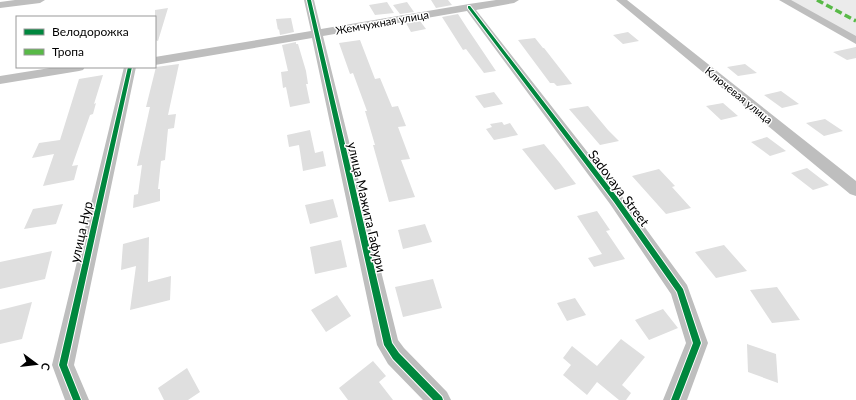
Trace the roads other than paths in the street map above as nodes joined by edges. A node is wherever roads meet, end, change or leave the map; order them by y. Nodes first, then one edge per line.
1 (40, 0) edge
2 (309, 0) edge
3 (514, 0) edge
4 (621, 0) edge
5 (784, 0) edge
6 (0, 5) edge
7 (469, 7) junction
8 (317, 32) junction
9 (856, 41) edge
10 (156, 61) edge
11 (73, 68) edge
12 (130, 68) edge
13 (0, 80) edge
14 (856, 190) edge
15 (77, 400) edge
16 (439, 400) edge
17 (675, 400) edge

1 - 6 street
2 - 8 street, улица Мажита Гафури
3 - 7 street, Жемчужная улица
4 - 14 street, Ключевая улица
5 - 9 street
7 - 8 street, Жемчужная улица
7 - 17 street, Sadovaya Street
8 - 10 street, Жемчужная улица
8 - 16 street, улица Мажита Гафури
11 - 13 street
12 - 15 street, улица Нур

